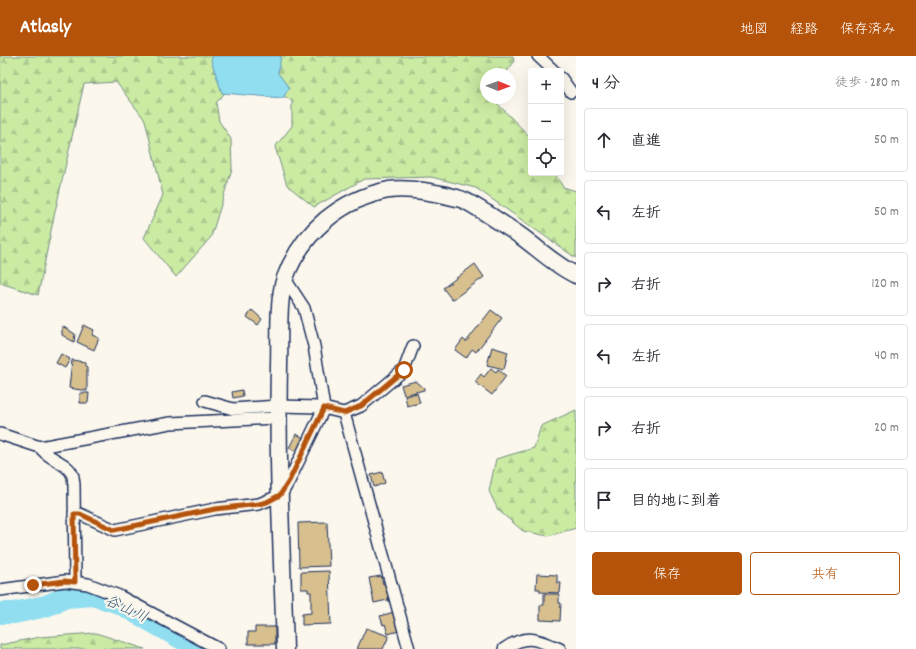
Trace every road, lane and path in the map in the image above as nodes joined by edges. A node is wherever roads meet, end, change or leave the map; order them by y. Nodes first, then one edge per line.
1 (538, 56) edge
2 (551, 68) edge
3 (564, 83) edge
4 (570, 92) dead end
5 (576, 275) edge
6 (285, 279) junction
7 (413, 346) dead end
8 (205, 401) dead end
9 (324, 408) junction
10 (278, 412) junction
11 (344, 413) junction
12 (0, 434) edge
13 (40, 447) junction
14 (280, 495) junction
15 (74, 514) junction
16 (75, 582) junction
17 (0, 590) edge
18 (219, 649) edge
19 (285, 649) edge
20 (409, 649) edge
21 (504, 649) edge
22 (560, 649) edge

1 - 2 street
3 - 4 street
5 - 6 street
6 - 9 street
6 - 10 street
7 - 11 street
8 - 10 street
9 - 10 street
9 - 11 street
9 - 14 street
10 - 13 street
10 - 14 street
11 - 20 street
12 - 13 street
13 - 15 street
14 - 15 street
14 - 19 street
15 - 16 street
16 - 17 street
16 - 18 street
21 - 22 street

